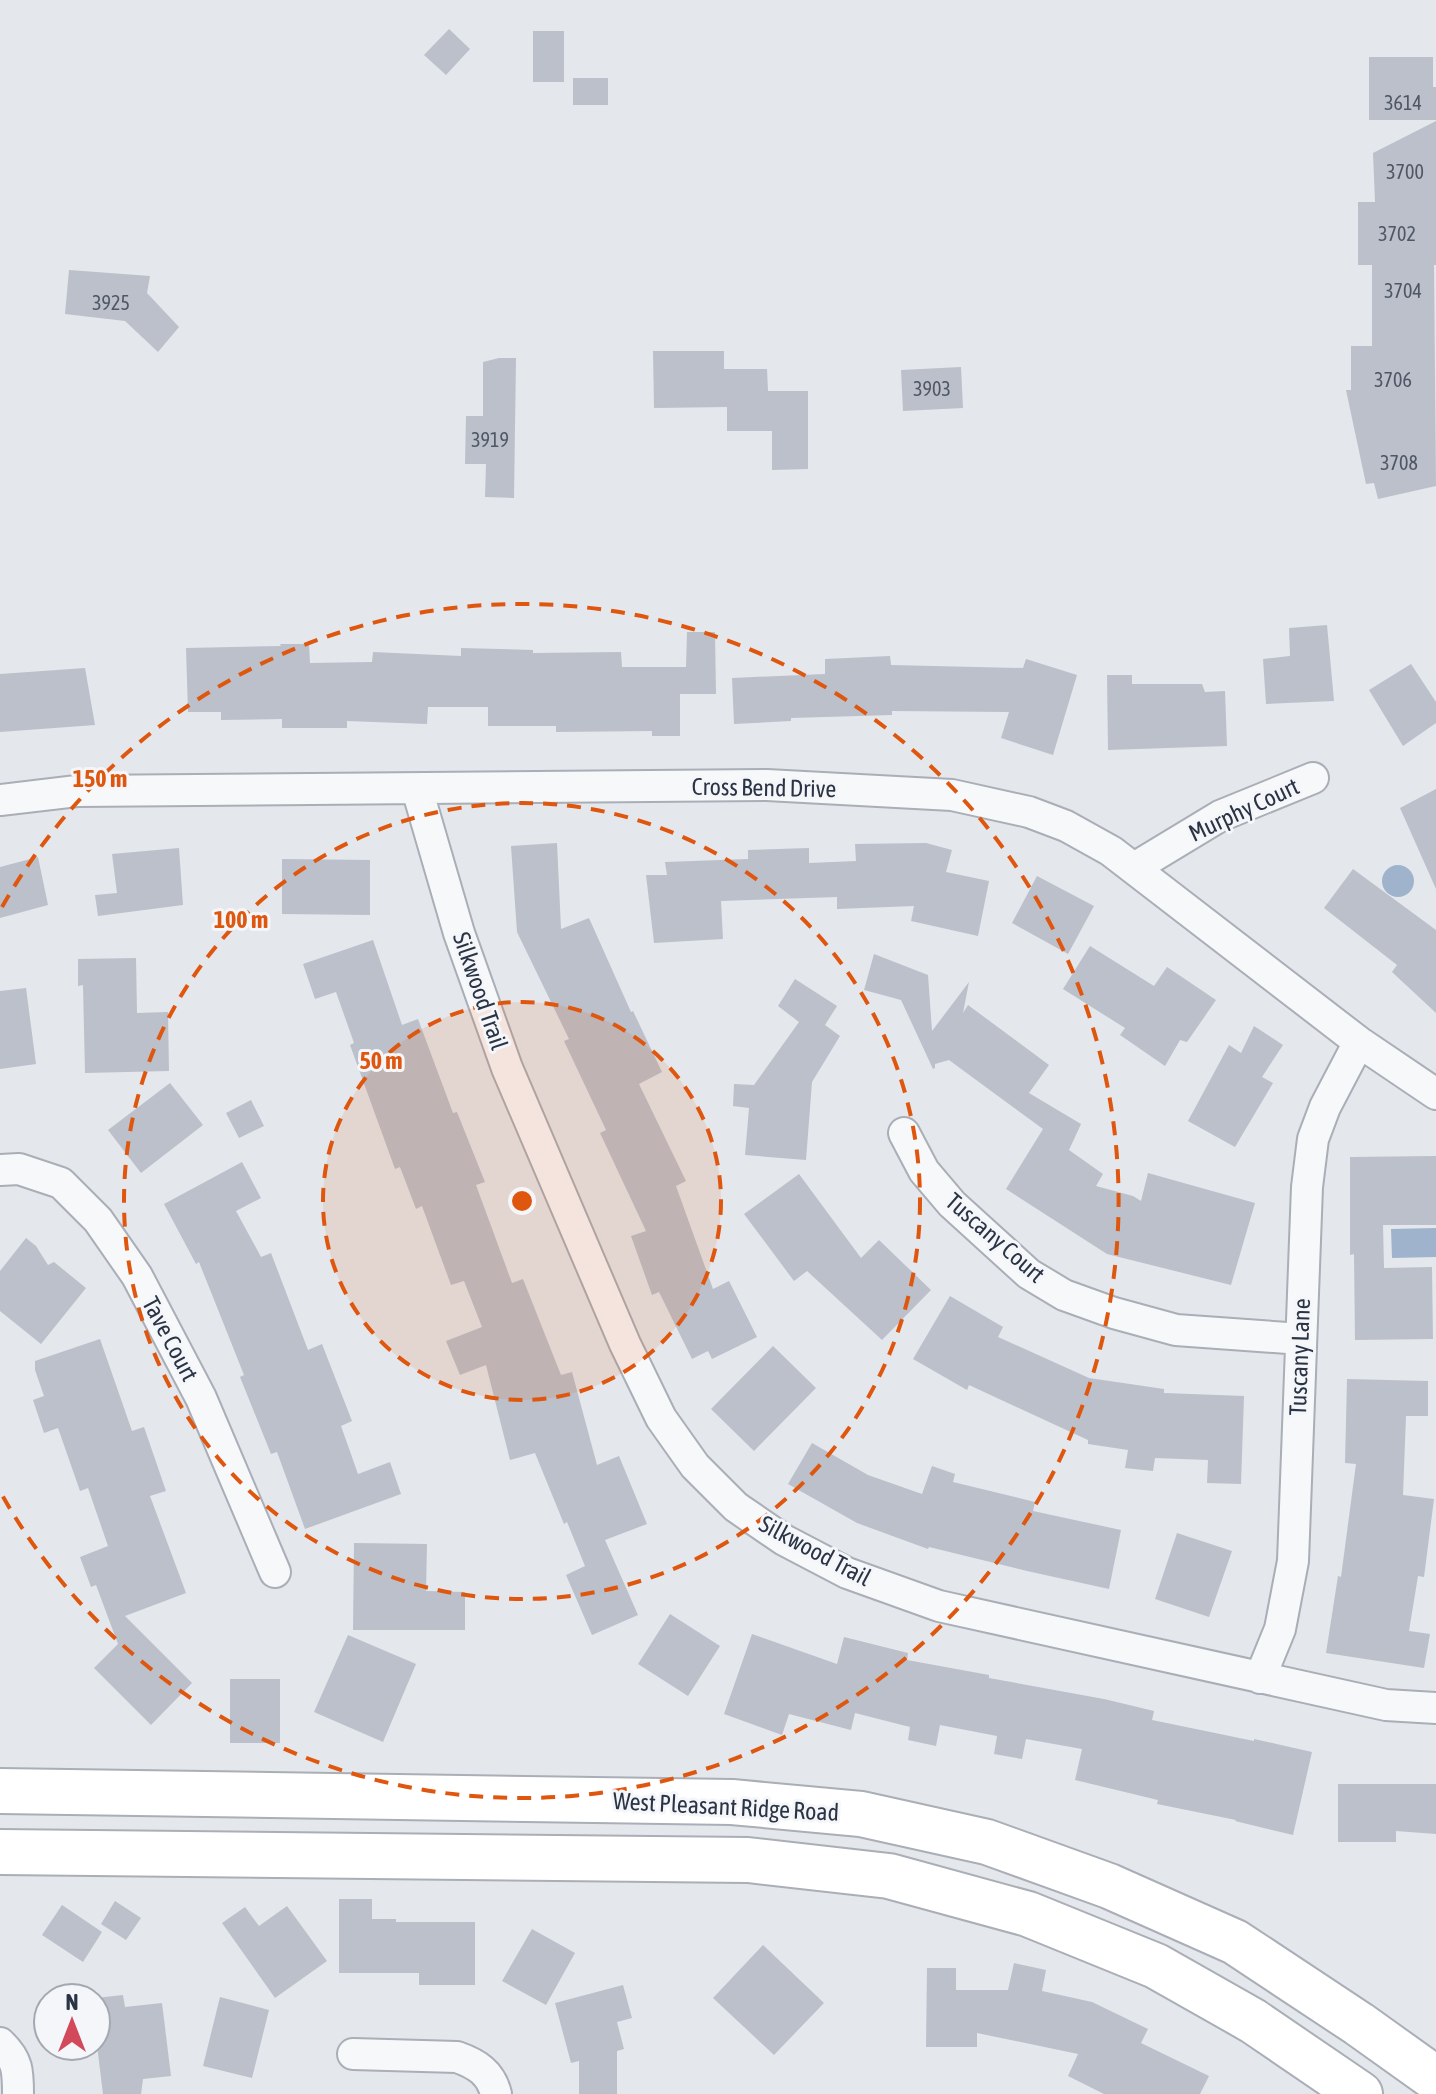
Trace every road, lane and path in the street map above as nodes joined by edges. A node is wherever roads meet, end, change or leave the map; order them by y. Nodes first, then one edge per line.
1 (1313, 778) dead end
2 (417, 789) junction
3 (0, 800) edge
4 (1134, 868) junction
5 (1359, 1042) junction
6 (1436, 1094) edge
7 (904, 1133) dead end
8 (0, 1170) edge
9 (1301, 1339) junction
10 (275, 1572) dead end
11 (1260, 1678) junction
12 (1436, 1708) edge
13 (0, 1791) edge
14 (0, 1852) edge
15 (0, 2043) edge
16 (353, 2054) dead end
17 (1436, 2079) edge
18 (18, 2094) edge
19 (496, 2094) edge
20 (1360, 2094) edge

1 - 4 street, Murphy Court
2 - 3 street, Cross Bend Drive
2 - 4 street, Cross Bend Drive
2 - 11 street, Silkwood Trail
4 - 5 street, Cross Bend Drive
5 - 6 street, Cross Bend Drive
5 - 9 street, Tuscany Lane
7 - 9 street, Tuscany Court
8 - 10 street, Tave Court
9 - 11 street, Tuscany Lane
11 - 12 street, Silkwood Trail
13 - 17 main road, West Pleasant Ridge Road
14 - 20 main road
15 - 18 street
16 - 19 street

